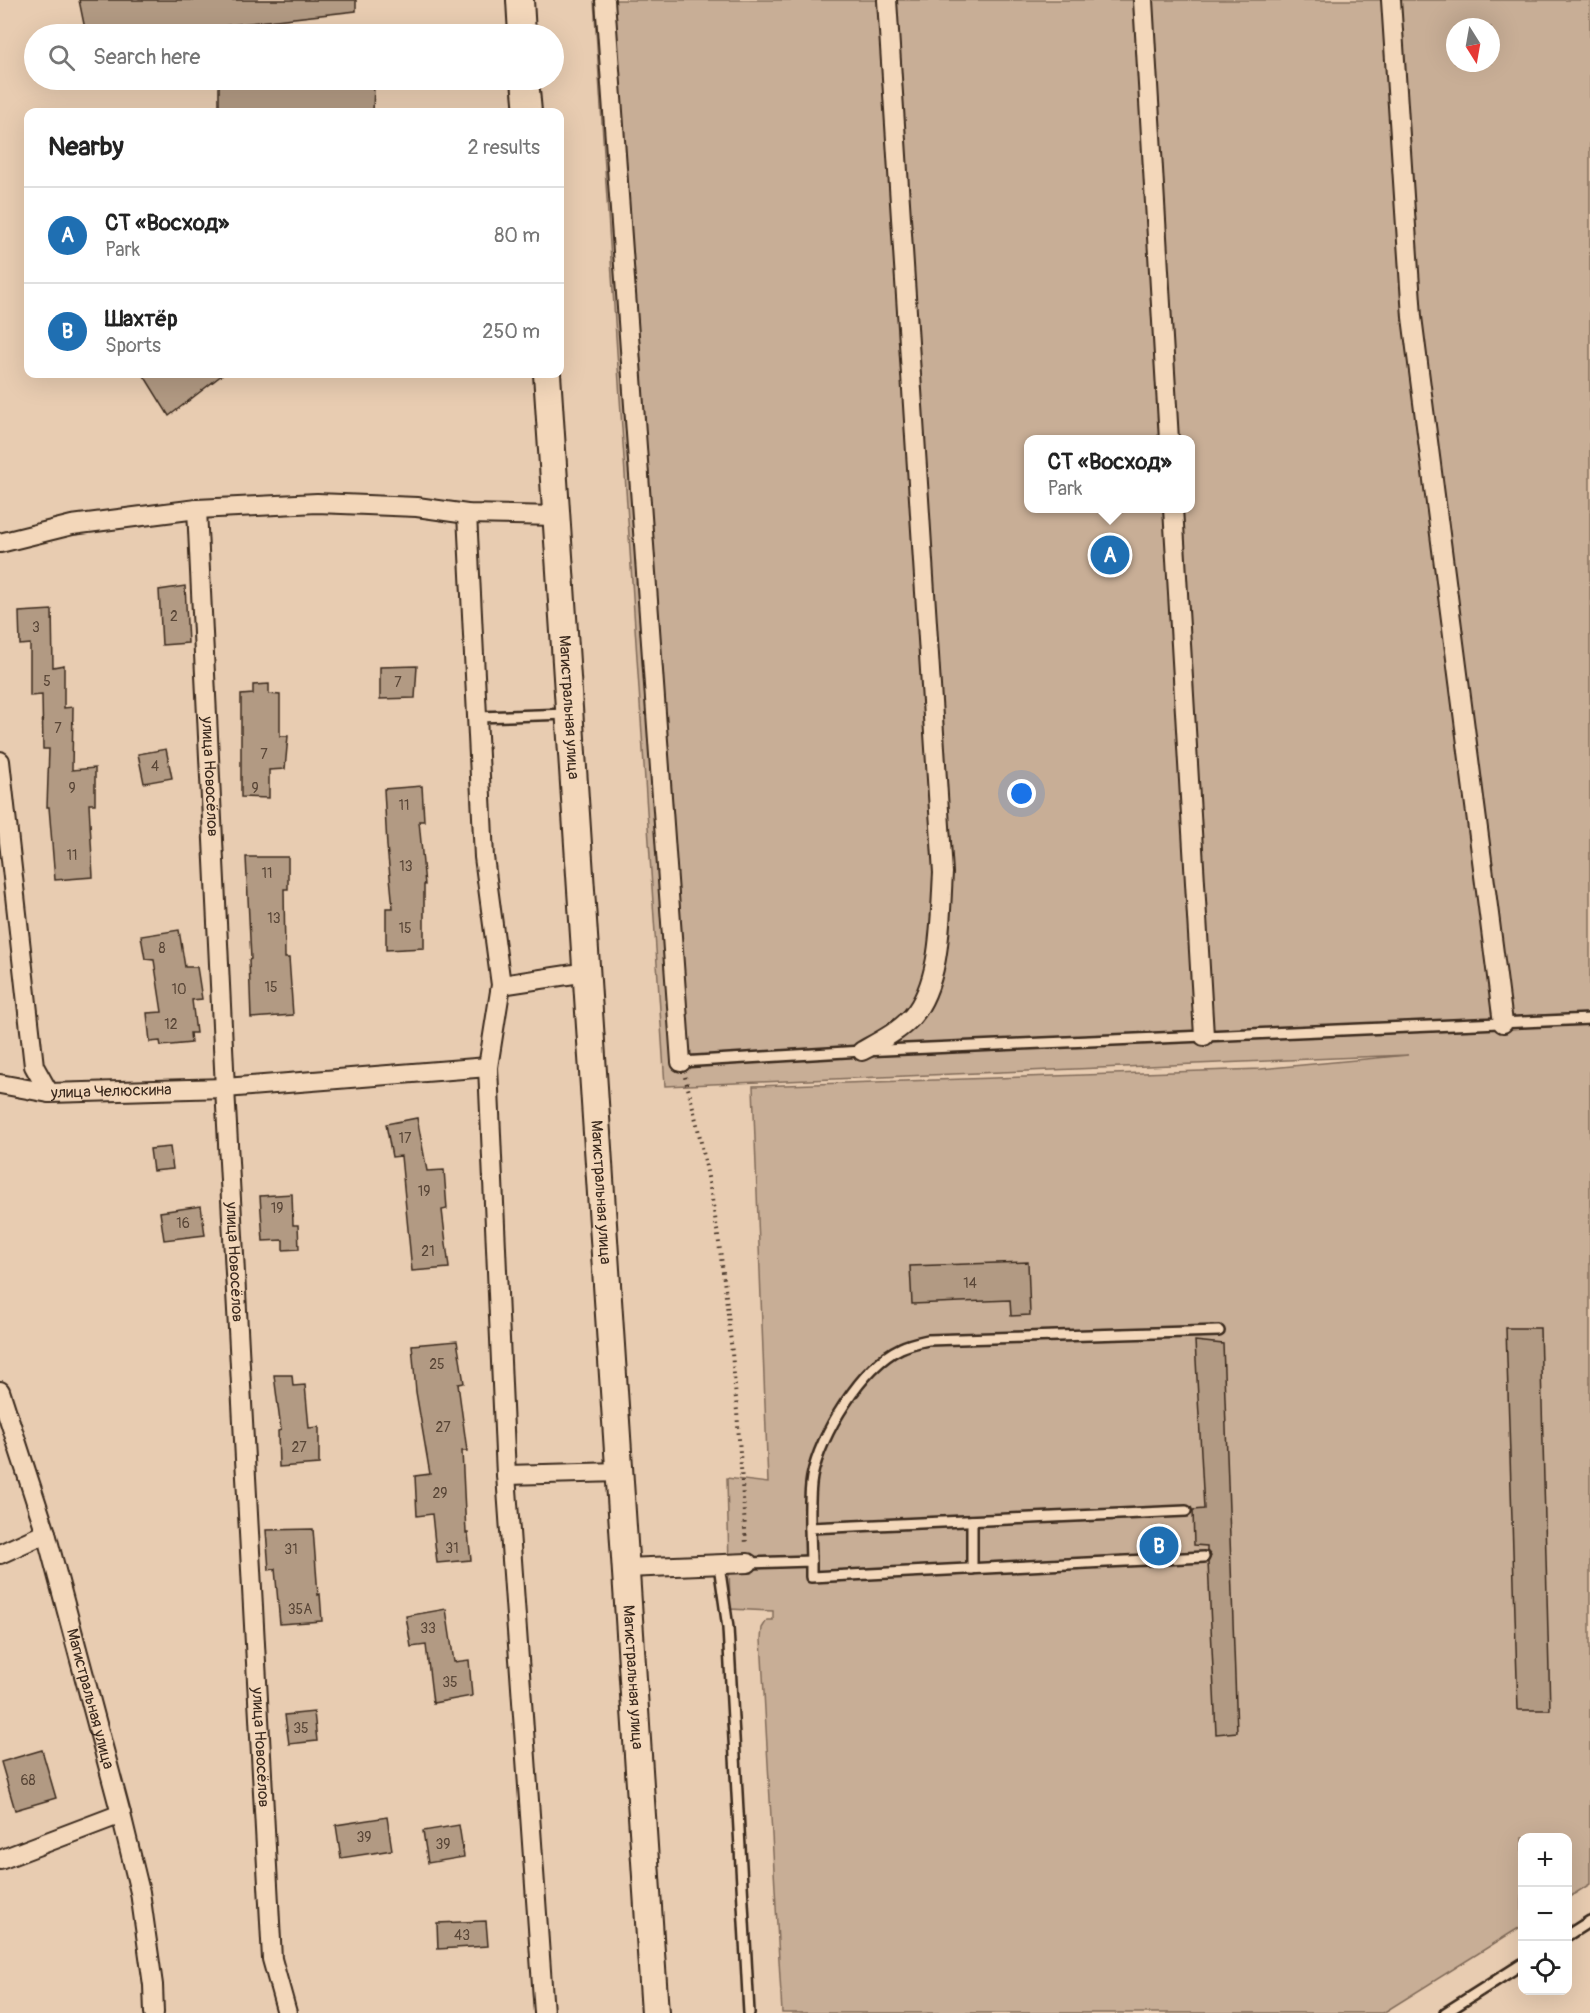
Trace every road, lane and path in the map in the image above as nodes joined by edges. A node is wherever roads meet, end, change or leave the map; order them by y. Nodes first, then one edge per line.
1 (520, 0) edge
2 (605, 0) edge
3 (887, 0) edge
4 (1143, 0) edge
5 (1391, 0) edge
6 (521, 24) edge
7 (526, 90) edge
8 (528, 108) edge
9 (547, 378) edge
10 (1169, 435) edge
11 (197, 509) junction
12 (1173, 513) edge
13 (467, 514) junction
14 (557, 516) junction
15 (0, 543) edge
16 (570, 714) junction
17 (478, 717) junction
18 (0, 761) edge
19 (587, 972) junction
20 (501, 986) junction
21 (1590, 1019) edge
22 (1503, 1023) junction
23 (1204, 1036) junction
24 (862, 1051) junction
25 (681, 1062) junction
26 (488, 1067) junction
27 (0, 1084) edge
28 (225, 1088) junction
29 (49, 1093) junction
30 (1219, 1331) dead end
31 (0, 1390) edge
32 (620, 1472) junction
33 (506, 1475) junction
34 (1186, 1511) dead end
35 (972, 1521) junction
36 (810, 1528) junction
37 (46, 1533) junction
38 (0, 1554) edge
39 (1204, 1557) dead end
40 (811, 1561) junction
41 (748, 1563) junction
42 (719, 1565) junction
43 (626, 1568) junction
44 (972, 1569) junction
45 (121, 1814) junction
46 (0, 1860) edge
47 (1590, 1921) edge
48 (1572, 1932) edge
49 (1518, 1967) edge
50 (154, 2013) edge
51 (287, 2013) edge
52 (544, 2013) edge
53 (655, 2013) edge
54 (749, 2013) edge
55 (1445, 2013) edge

1 - 6 main road
2 - 25 street
3 - 24 street
4 - 10 street
5 - 22 street
7 - 8 main road
9 - 14 main road, Магистральная улица
11 - 13 street
11 - 15 street
11 - 28 street, улица Новосёлов
12 - 23 street
13 - 14 street
13 - 17 street
14 - 16 main road, Магистральная улица
16 - 17 lane
16 - 19 main road, Магистральная улица
17 - 20 street
18 - 29 street, улица Челюскина
19 - 20 street
19 - 32 main road, Магистральная улица
20 - 26 street
21 - 22 lane
22 - 23 lane
23 - 24 lane
24 - 25 lane
25 - 41 path
26 - 28 street, улица Челюскина
26 - 33 street
27 - 29 street
28 - 29 street, улица Челюскина
28 - 51 street, улица Новосёлов
30 - 36 lane
31 - 37 street, Магистральная улица
32 - 33 street
32 - 43 main road, Магистральная улица
33 - 52 street
34 - 35 lane
35 - 36 lane
35 - 44 lane
36 - 40 lane
37 - 38 street
37 - 45 street, Магистральная улица
39 - 44 lane
40 - 41 lane
40 - 44 lane
41 - 42 street
42 - 43 street
42 - 54 lane
43 - 53 main road, Магистральная улица
45 - 46 street
45 - 50 street, Магистральная улица
47 - 48 lane
49 - 55 lane

